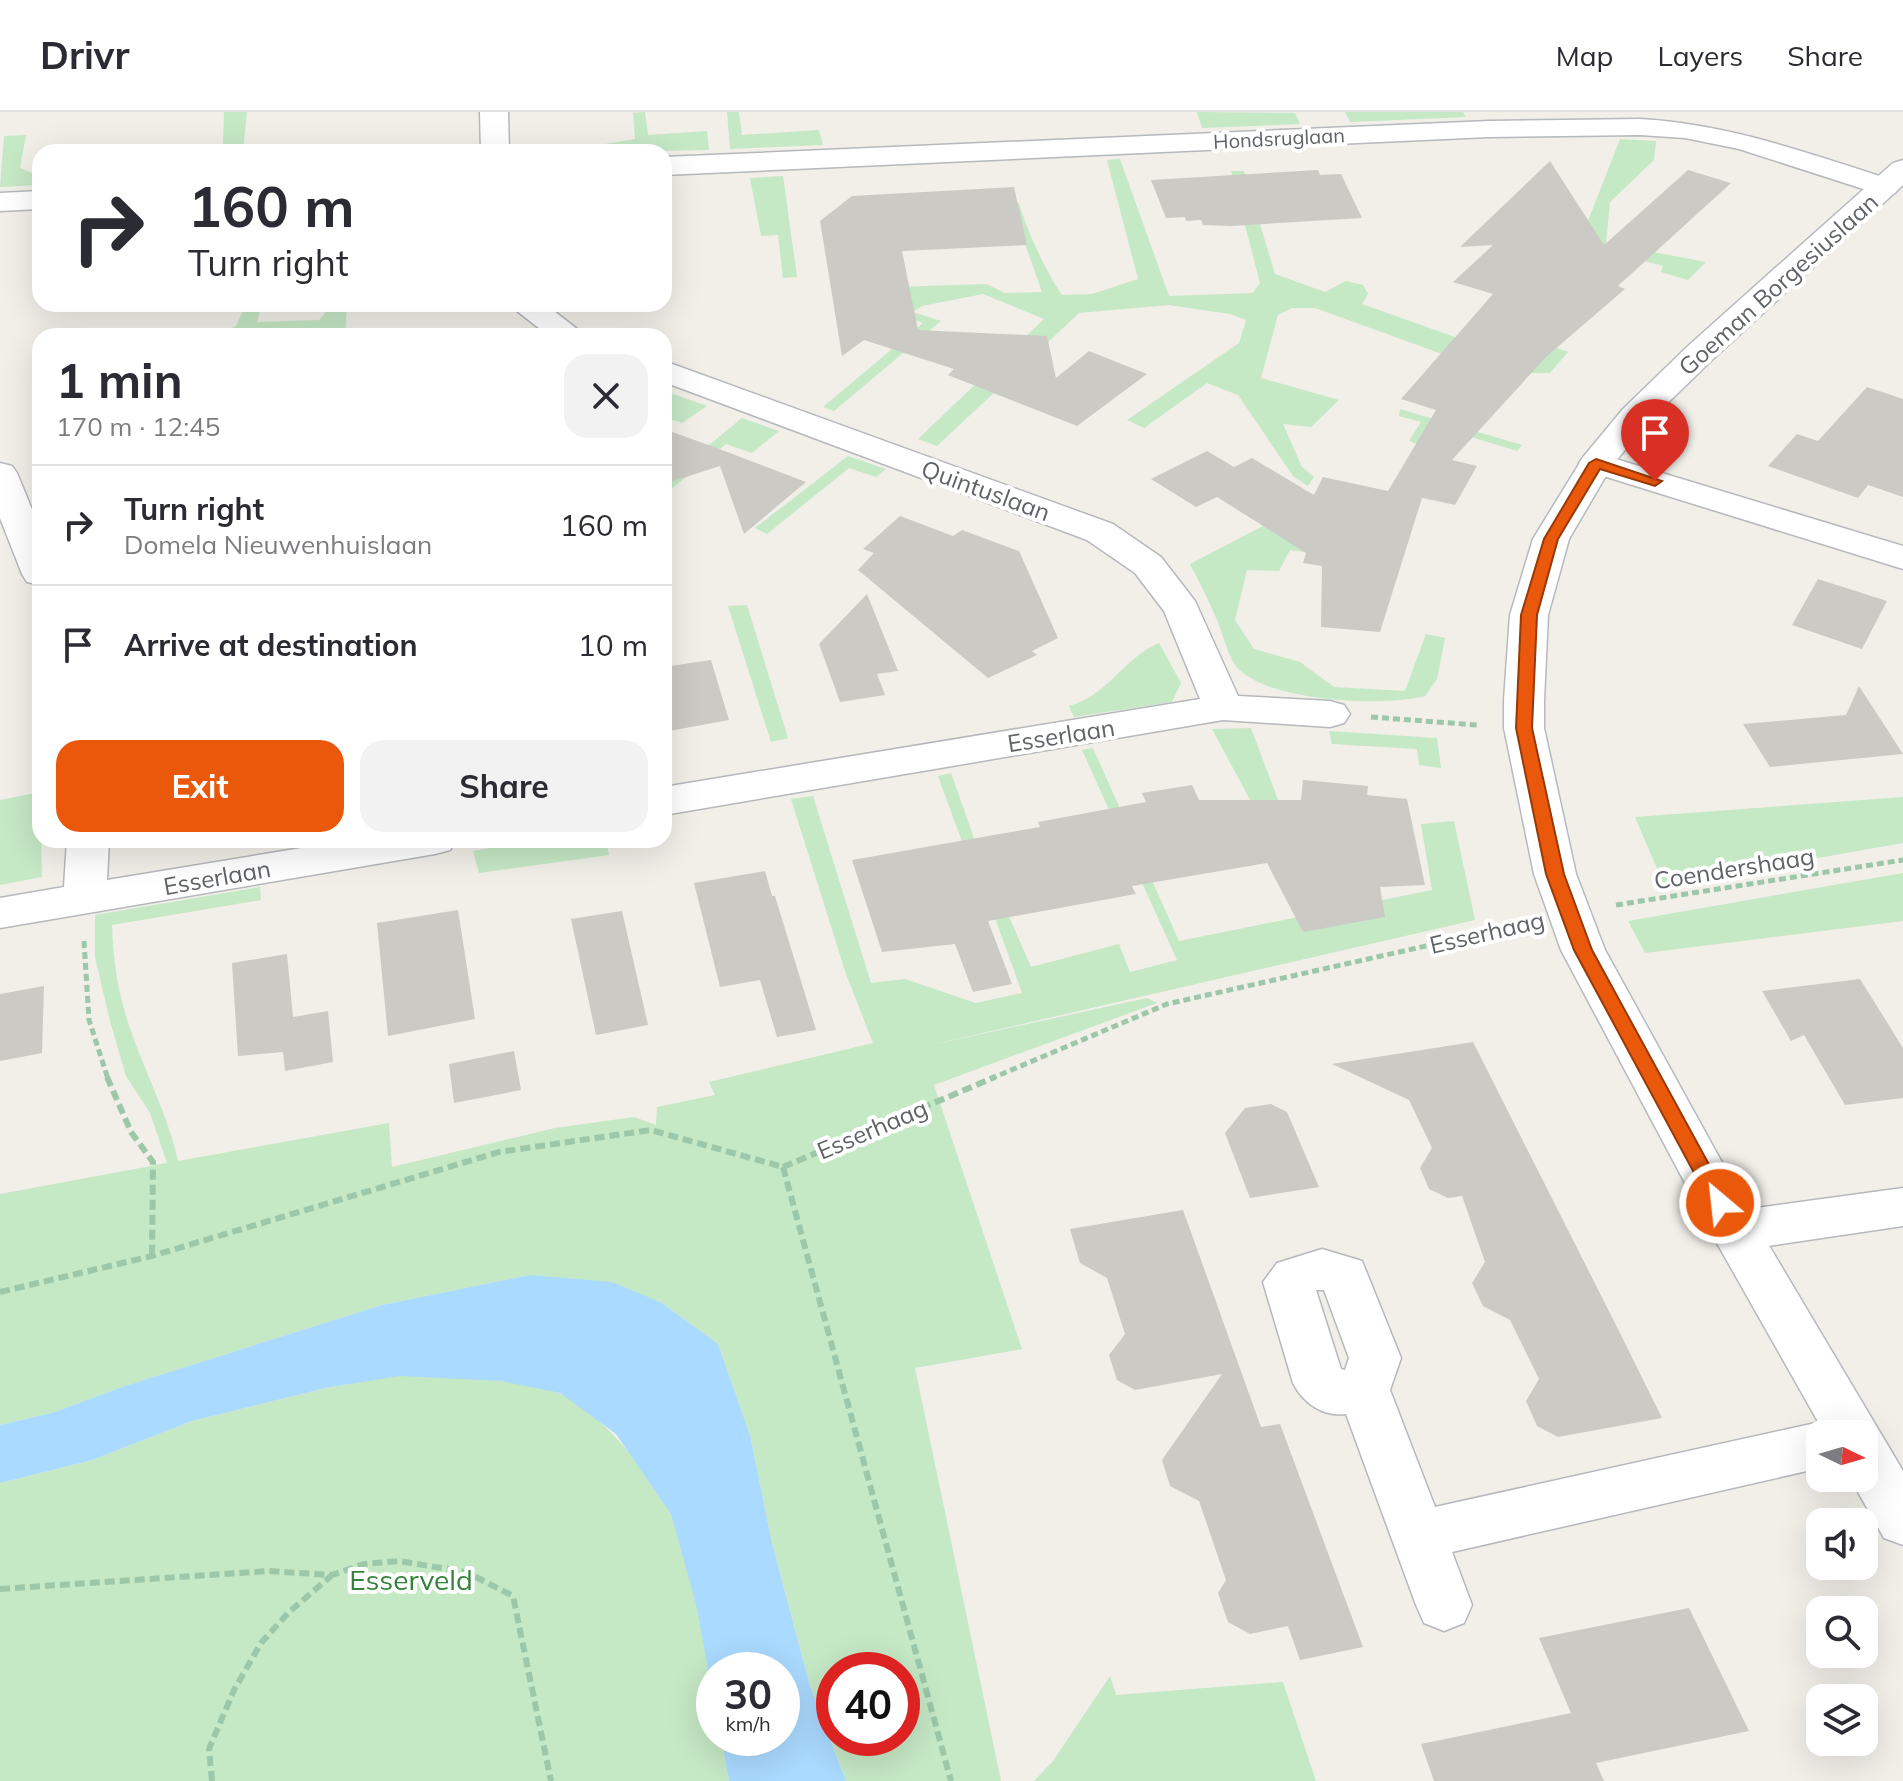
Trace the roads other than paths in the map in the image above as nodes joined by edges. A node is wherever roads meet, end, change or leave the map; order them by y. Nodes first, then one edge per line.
1 (494, 112) edge
2 (495, 144) edge
3 (672, 166) edge
4 (1894, 178) edge
5 (32, 200) edge
6 (0, 202) edge
7 (536, 312) edge
8 (558, 328) edge
9 (672, 374) edge
10 (1596, 463) junction
11 (0, 473) edge
12 (32, 554) edge
13 (1903, 558) edge
14 (1223, 708) junction
15 (1330, 714) road end
16 (672, 800) edge
17 (88, 848) edge
18 (388, 848) edge
19 (85, 899) junction
20 (0, 913) edge
21 (1903, 1207) edge
22 (1735, 1231) junction
23 (1364, 1390) dead end
24 (1845, 1420) edge
25 (1806, 1448) edge
26 (1878, 1477) edge
27 (1903, 1521) edge
28 (1416, 1536) junction
29 (1444, 1605) dead end

1 - 2 street
3 - 4 street, Hondsruglaan
4 - 10 street, Goeman Borgesiuslaan
5 - 6 street
7 - 8 street
9 - 14 street, Quintuslaan
10 - 13 street
10 - 22 street, Goeman Borgesiuslaan
11 - 12 street
14 - 15 street, Esserlaan
14 - 16 street, Esserlaan
17 - 19 street
18 - 19 street, Esserlaan
19 - 20 street, Esserlaan
21 - 22 street
22 - 24 street, Goeman Borgesiuslaan
23 - 28 street
25 - 28 street
26 - 27 street
28 - 29 street

